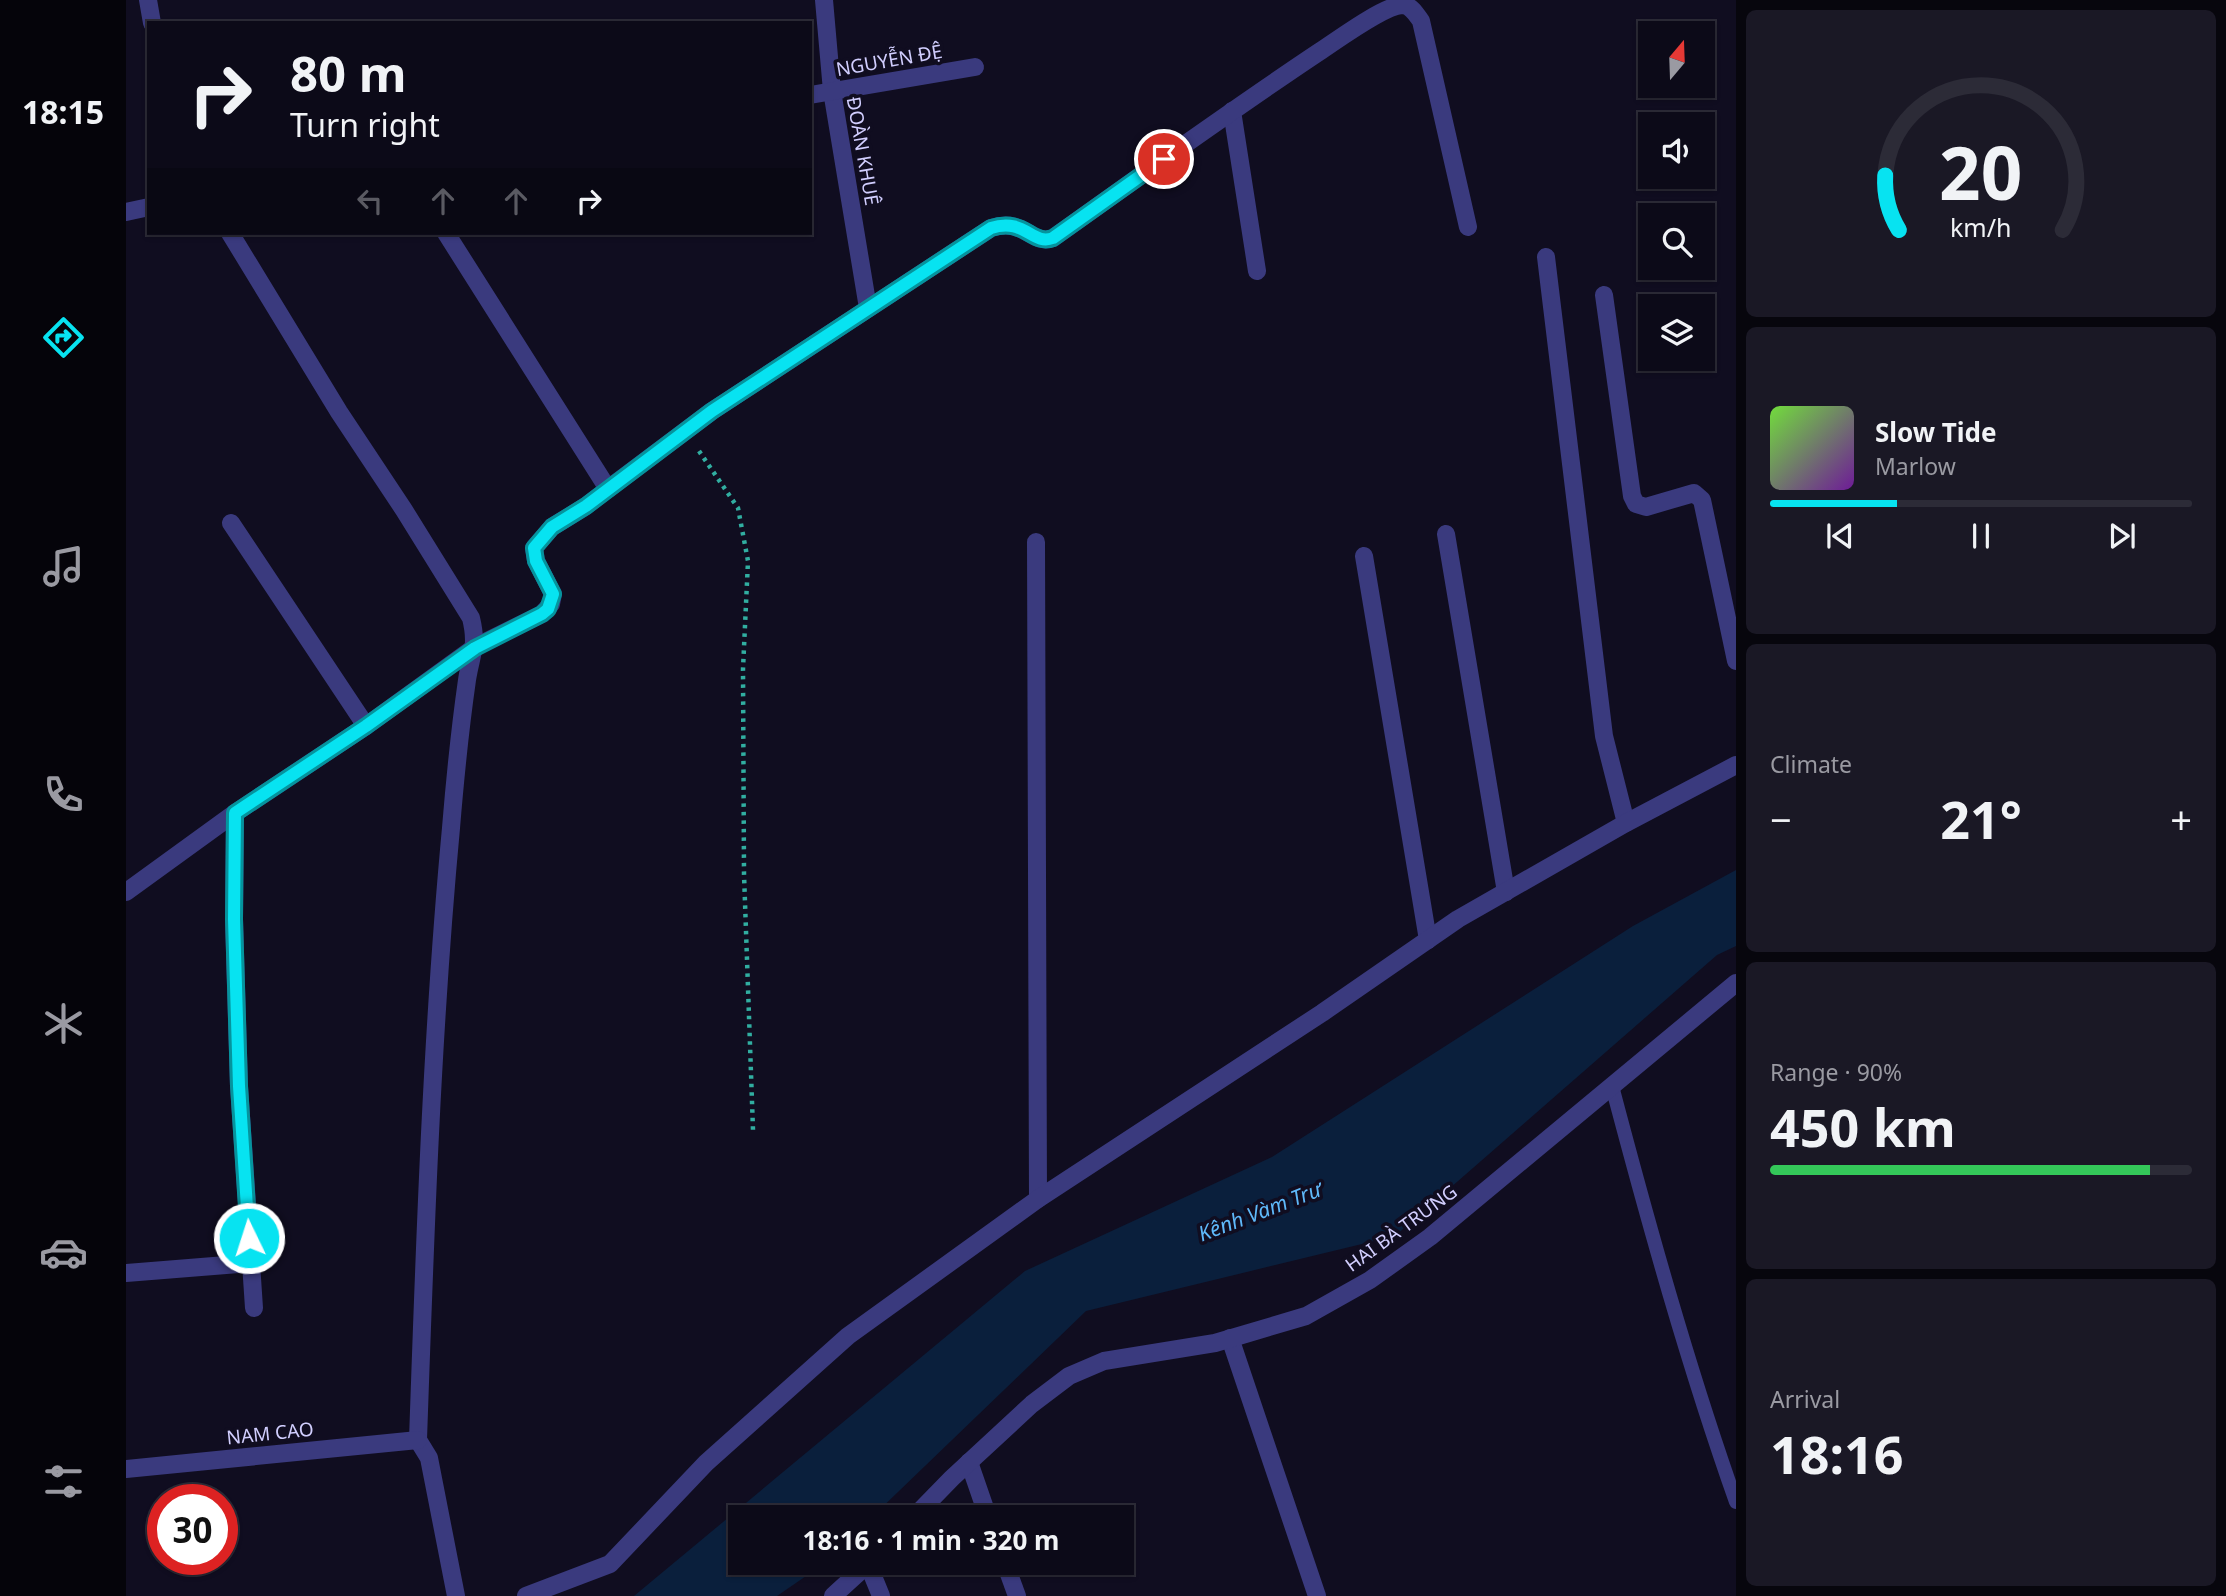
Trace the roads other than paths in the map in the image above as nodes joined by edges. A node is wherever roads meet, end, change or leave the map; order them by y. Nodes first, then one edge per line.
1 (148, 0) edge
2 (824, 0) edge
3 (152, 21) edge
4 (975, 67) dead end
5 (832, 92) junction
6 (812, 95) edge
7 (1232, 111) junction
8 (147, 207) edge
9 (126, 212) edge
10 (1468, 227) dead end
11 (231, 235) edge
12 (447, 235) edge
13 (1546, 257) dead end
14 (1257, 271) dead end
15 (1604, 295) dead end
16 (868, 308) junction
17 (608, 489) junction
18 (231, 523) dead end
19 (1446, 534) dead end
20 (1036, 542) dead end
21 (1364, 556) dead end
22 (475, 648) junction
23 (1736, 661) edge
24 (366, 726) junction
25 (1736, 765) edge
26 (235, 813) junction
27 (1626, 823) junction
28 (126, 892) edge
29 (1506, 892) junction
30 (1428, 940) junction
31 (1736, 983) edge
32 (1612, 1086) junction
33 (1038, 1199) junction
34 (251, 1263) junction
35 (126, 1273) edge
36 (254, 1308) dead end
37 (1230, 1338) junction
38 (418, 1440) junction
39 (969, 1462) junction
40 (126, 1469) edge
41 (1736, 1502) edge
42 (926, 1505) edge
43 (984, 1505) edge
44 (855, 1575) edge
45 (873, 1575) edge
46 (1009, 1575) edge
47 (456, 1596) edge
48 (526, 1596) edge
49 (832, 1596) edge
50 (881, 1596) edge
51 (1017, 1596) edge
52 (1317, 1596) edge

1 - 3 street
2 - 5 street, ĐOÀN KHUÊ
4 - 5 street, NGUYỄN ĐỆ
5 - 6 street, NGUYỄN ĐỆ
5 - 16 street, ĐOÀN KHUÊ
7 - 10 street
7 - 14 street
7 - 16 street
8 - 9 street
11 - 22 street
12 - 17 street
13 - 27 street
15 - 23 street
16 - 17 street
17 - 22 street
18 - 24 street
19 - 29 street
20 - 33 street
21 - 30 street
22 - 24 street
22 - 38 street
24 - 26 street
25 - 27 street
26 - 28 street
26 - 34 street
27 - 29 street
29 - 30 street
30 - 33 street
31 - 32 street, HAI BÀ TRƯNG
32 - 37 street, HAI BÀ TRƯNG
32 - 41 lane
33 - 48 street
34 - 35 street
34 - 36 street
37 - 39 street, HAI BÀ TRƯNG
37 - 52 street
38 - 40 street, NAM CAO
38 - 47 street
39 - 42 street, HAI BÀ TRƯNG
39 - 43 street
44 - 49 street
45 - 50 street
46 - 51 street

